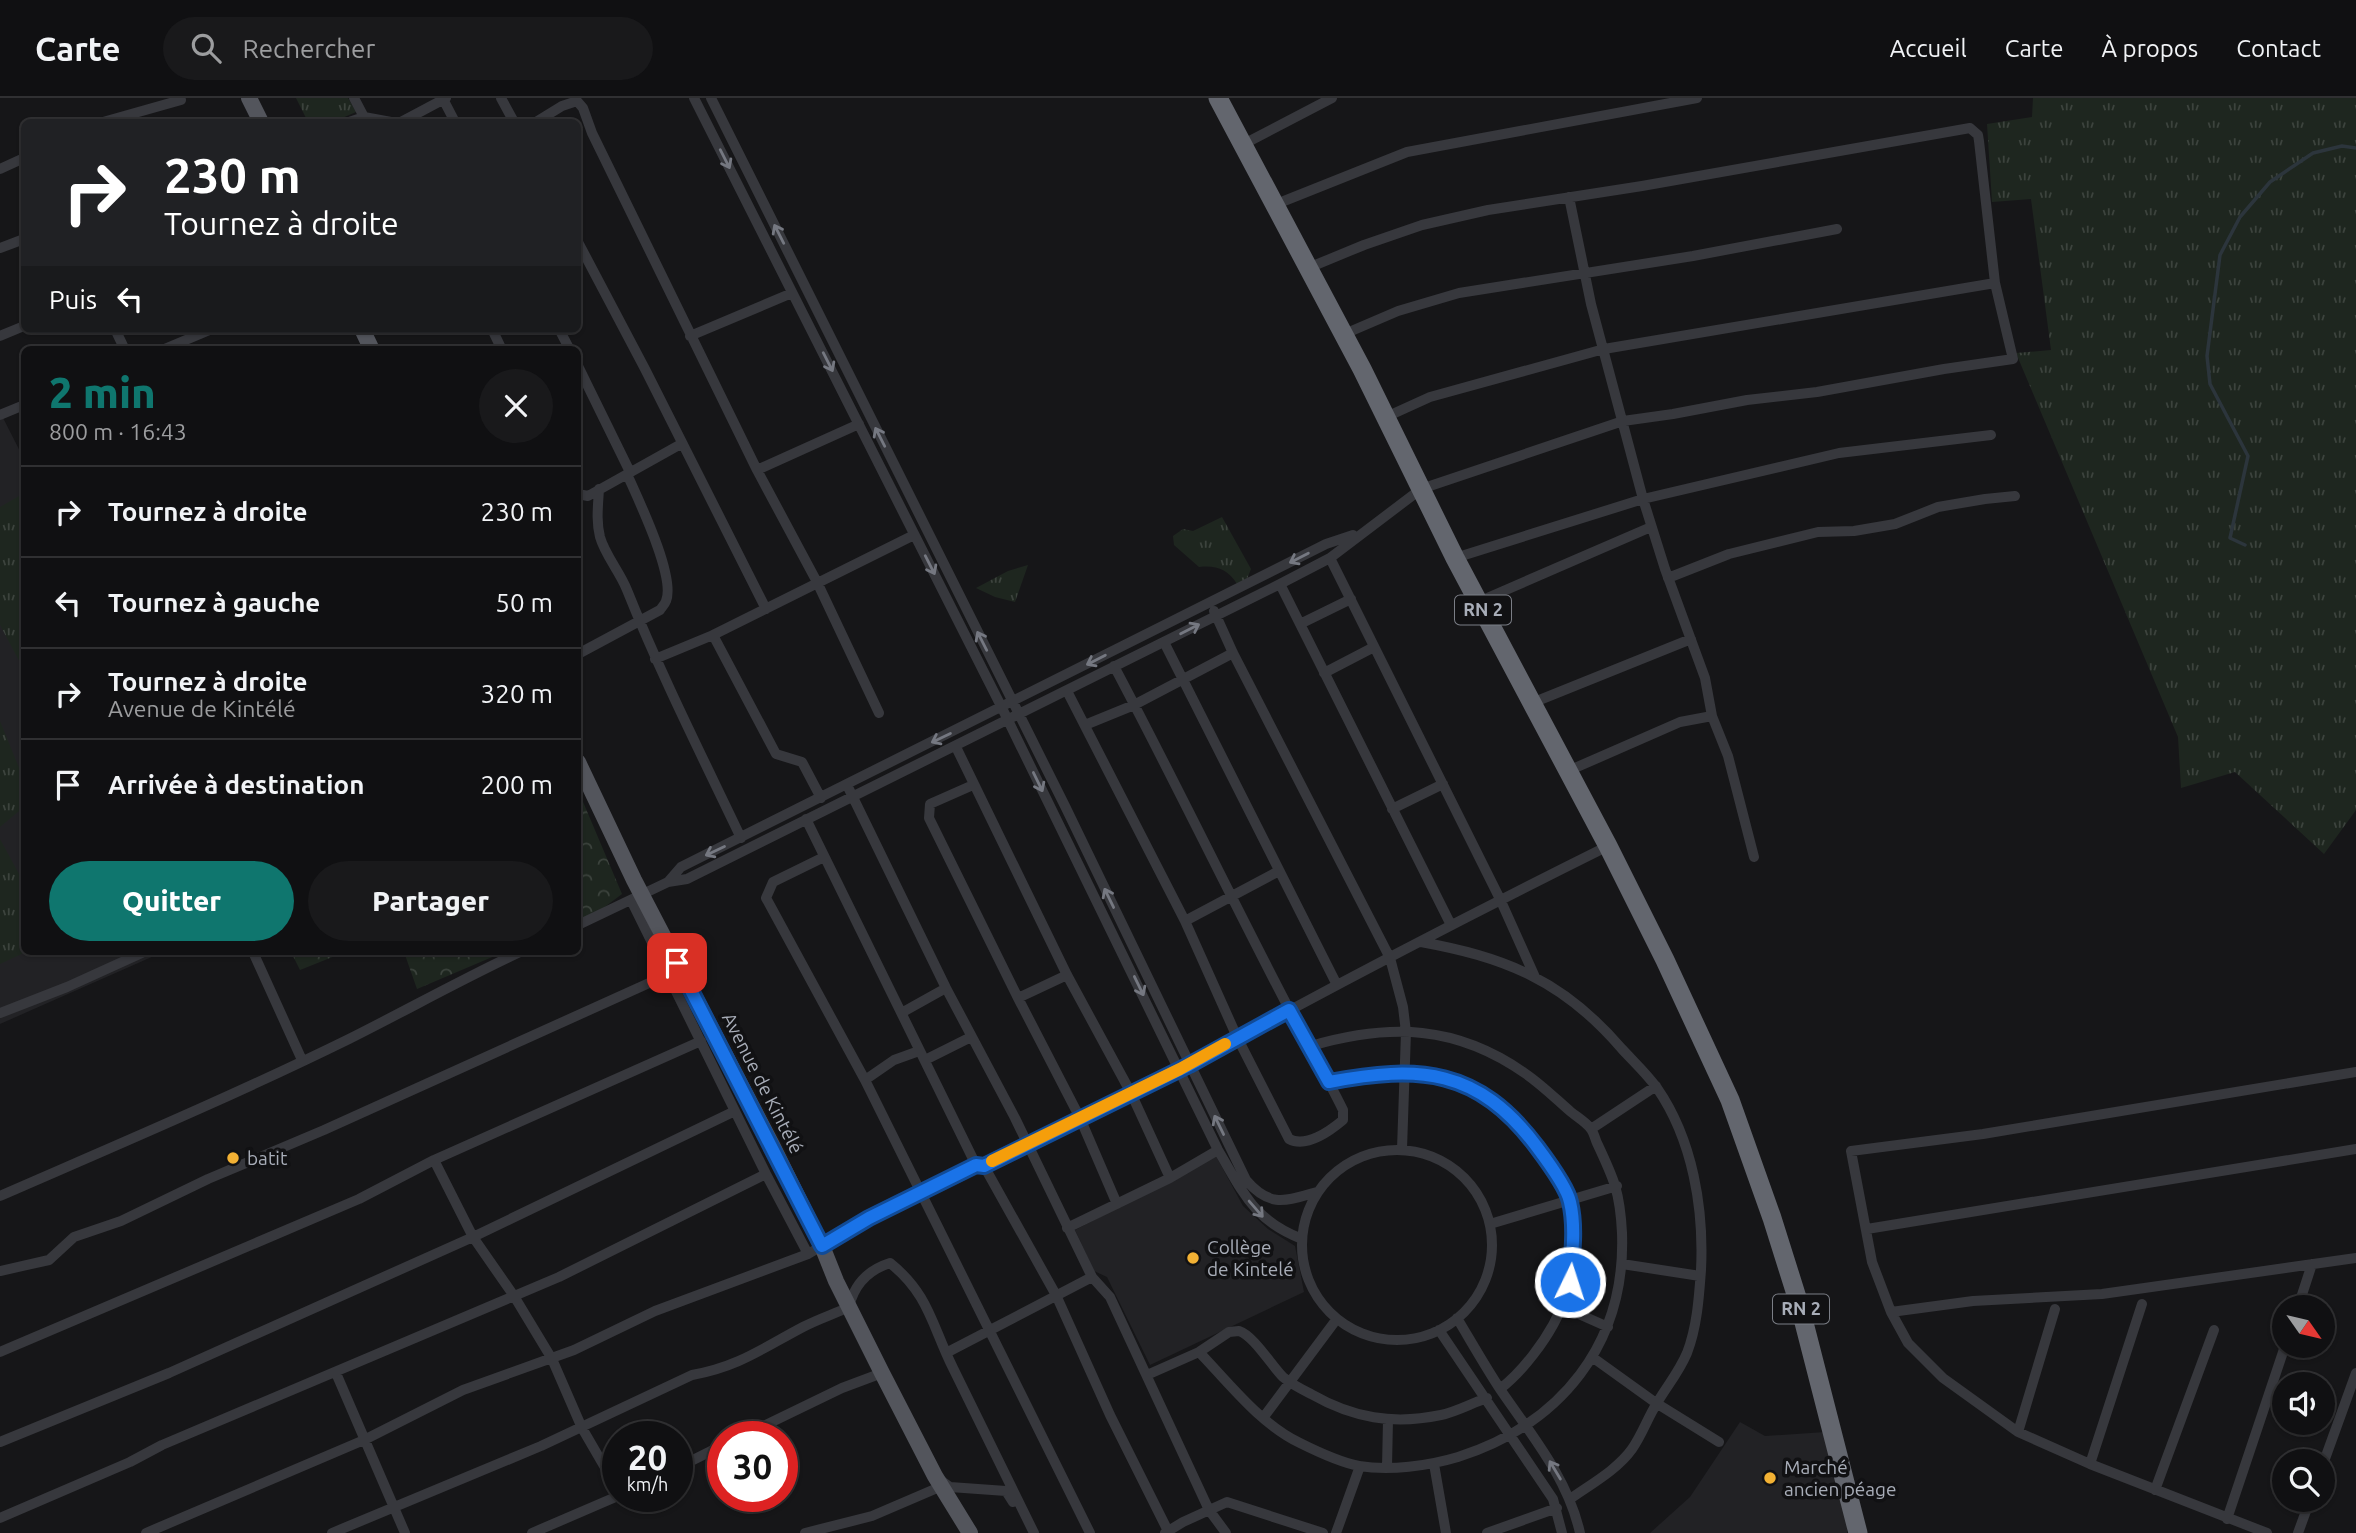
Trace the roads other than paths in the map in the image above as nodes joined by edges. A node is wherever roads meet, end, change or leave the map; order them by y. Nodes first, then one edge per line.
1 (249, 98) edge
2 (354, 98) edge
3 (500, 98) edge
4 (694, 98) edge
5 (711, 98) edge
6 (1218, 98) edge
7 (1332, 98) edge
8 (1697, 98) edge
9 (445, 99) edge
10 (181, 100) dead end
11 (427, 102) edge
12 (364, 117) junction
13 (114, 119) edge
14 (260, 119) edge
15 (358, 119) edge
16 (374, 119) edge
17 (405, 119) edge
18 (454, 119) edge
19 (512, 119) edge
20 (541, 119) edge
21 (1242, 145) junction
22 (21, 159) edge
23 (0, 169) edge
24 (1569, 197) junction
25 (1274, 205) junction
26 (1838, 229) dead end
27 (21, 240) edge
28 (0, 248) edge
29 (581, 248) edge
30 (1308, 268) junction
31 (1585, 273) junction
32 (1995, 283) junction
33 (792, 293) junction
34 (21, 327) edge
35 (202, 333) edge
36 (1342, 335) junction
37 (0, 336) edge
38 (690, 336) junction
39 (172, 346) edge
40 (1604, 349) junction
41 (581, 372) edge
42 (21, 406) edge
43 (0, 415) edge
44 (1386, 417) junction
45 (1623, 421) junction
46 (859, 424) junction
47 (1991, 435) dead end
48 (681, 444) junction
49 (757, 470) junction
50 (629, 473) junction
51 (599, 489) junction
52 (1421, 489) junction
53 (581, 495) edge
54 (2014, 496) dead end
55 (1643, 499) junction
56 (1651, 527) junction
57 (1362, 532) junction
58 (914, 535) junction
59 (1330, 558) junction
60 (1455, 558) junction
61 (1668, 578) junction
62 (817, 582) junction
63 (1280, 584) junction
64 (1350, 599) junction
65 (1478, 602) junction
66 (1212, 603) junction
67 (766, 609) junction
68 (1216, 616) junction
69 (638, 622) junction
70 (1300, 624) junction
71 (713, 635) junction
72 (1691, 639) junction
73 (1164, 642) junction
74 (1374, 647) junction
75 (581, 652) edge
76 (1233, 653) junction
77 (656, 659) junction
78 (1114, 666) junction
79 (1324, 673) junction
80 (1183, 679) junction
81 (1067, 691) junction
82 (1013, 702) junction
83 (1532, 703) junction
84 (1134, 705) junction
85 (1002, 708) junction
86 (879, 713) dead end
87 (1020, 715) junction
88 (1712, 716) junction
89 (1008, 721) junction
90 (1085, 725) junction
91 (956, 747) junction
92 (581, 769) edge
93 (1568, 771) junction
94 (1443, 784) junction
95 (847, 785) junction
96 (973, 785) junction
97 (852, 797) junction
98 (821, 798) junction
99 (1392, 810) junction
100 (806, 819) junction
101 (741, 838) junction
102 (1608, 846) junction
103 (824, 857) junction
104 (1754, 857) dead end
105 (1279, 871) junction
106 (668, 882) junction
107 (1233, 896) junction
108 (636, 897) junction
109 (1500, 899) junction
110 (1185, 921) junction
111 (581, 924) edge
112 (1451, 925) junction
113 (1421, 942) junction
114 (137, 955) edge
115 (254, 955) edge
116 (514, 955) edge
117 (1390, 958) junction
118 (669, 974) junction
119 (1067, 975) junction
120 (1535, 977) junction
121 (1337, 985) junction
122 (946, 988) junction
123 (1018, 998) junction
124 (1289, 1010) junction
125 (903, 1012) junction
126 (0, 1013) edge
127 (1406, 1032) junction
128 (971, 1037) junction
129 (1237, 1037) junction
130 (701, 1041) junction
131 (1311, 1046) junction
132 (922, 1056) junction
133 (302, 1060) junction
134 (1185, 1067) junction
135 (1404, 1072) junction
136 (2356, 1072) edge
137 (865, 1080) junction
138 (1329, 1082) junction
139 (1656, 1086) junction
140 (1132, 1093) junction
141 (735, 1111) junction
142 (1080, 1118) junction
143 (1591, 1129) junction
144 (1026, 1143) junction
145 (1402, 1149) junction
146 (2356, 1149) edge
147 (1218, 1150) junction
148 (434, 1160) junction
149 (980, 1165) junction
150 (766, 1174) junction
151 (1170, 1178) junction
152 (1616, 1186) junction
153 (1317, 1192) junction
154 (922, 1194) junction
155 (0, 1196) edge
156 (1570, 1200) junction
157 (1118, 1205) junction
158 (1490, 1224) junction
159 (1067, 1228) junction
160 (1867, 1229) junction
161 (473, 1237) junction
162 (1302, 1239) junction
163 (815, 1250) junction
164 (2356, 1258) edge
165 (1622, 1264) junction
166 (2312, 1264) junction
167 (0, 1271) edge
168 (1700, 1276) junction
169 (1092, 1277) junction
170 (1056, 1295) junction
171 (2302, 1295) edge
172 (514, 1296) junction
173 (2142, 1304) dead end
174 (849, 1307) junction
175 (1563, 1307) junction
176 (2054, 1309) dead end
177 (1891, 1312) junction
178 (1457, 1318) junction
179 (1336, 1320) junction
180 (1608, 1326) junction
181 (1439, 1330) junction
182 (2214, 1330) dead end
183 (991, 1331) junction
184 (1199, 1352) junction
185 (0, 1353) edge
186 (946, 1353) junction
187 (1592, 1357) junction
188 (2281, 1358) edge
189 (552, 1359) junction
190 (336, 1373) junction
191 (882, 1373) junction
192 (2356, 1373) edge
193 (1147, 1375) junction
194 (1289, 1382) junction
195 (1500, 1389) junction
196 (1486, 1398) junction
197 (1656, 1404) junction
198 (1263, 1418) junction
199 (1388, 1420) junction
200 (774, 1421) edge
201 (1526, 1426) junction
202 (582, 1428) junction
203 (2018, 1432) junction
204 (1511, 1435) junction
205 (364, 1440) junction
206 (0, 1442) edge
207 (1718, 1442) dead end
208 (2329, 1449) edge
209 (602, 1462) edge
210 (1434, 1464) junction
211 (2090, 1464) junction
212 (1360, 1466) junction
213 (1387, 1467) junction
214 (939, 1481) junction
215 (2155, 1490) junction
216 (1850, 1495) junction
217 (1570, 1499) junction
218 (602, 1503) edge
219 (393, 1507) junction
220 (1557, 1508) junction
221 (1209, 1510) junction
222 (2306, 1512) edge
223 (0, 1518) edge
224 (2227, 1519) junction
225 (1167, 1532) edge
226 (147, 1533) edge
227 (332, 1533) edge
228 (405, 1533) edge
229 (532, 1533) edge
230 (805, 1533) edge
231 (970, 1533) edge
232 (1034, 1533) edge
233 (1090, 1533) edge
234 (1226, 1533) edge
235 (1323, 1533) edge
236 (1336, 1533) edge
237 (1446, 1533) edge
238 (1488, 1533) edge
239 (1562, 1533) edge
240 (1580, 1533) edge
241 (1850, 1533) edge
242 (1858, 1533) edge
243 (2267, 1533) edge
244 (2298, 1533) edge

1 - 14 main road
2 - 12 street
3 - 19 street
4 -> 33 street
82 -> 5 street
6 - 21 highway, RN 2
7 - 21 street
8 - 25 street
9 - 11 street
9 - 18 street
10 - 13 street
11 - 17 street
12 - 15 street
12 - 16 street
20 - 38 street
21 - 25 highway, RN 2
22 - 23 street
24 - 30 street
24 - 31 street
24 - 32 street
25 - 30 highway, RN 2
26 - 31 street
27 - 28 street
29 - 48 street
30 - 36 highway, RN 2
31 - 36 street
31 - 40 street
32 - 40 street
32 - 45 street
33 - 38 street
33 -> 46 street
34 - 37 street
35 - 39 street
36 - 44 highway, RN 2
38 - 49 street
40 - 44 street
40 - 45 street
41 - 50 street
42 - 43 street
44 - 52 highway, RN 2
45 - 52 street
45 - 55 street
46 - 49 street
46 - 58 street
47 - 55 street
48 - 50 street
48 - 67 street
49 - 62 street
50 - 51 street
50 - 69 street
51 - 53 street
51 - 69 street
52 - 57 street
52 - 60 highway, RN 2
54 - 61 street
55 - 56 street
55 - 60 street
56 - 61 street
56 - 65 street
57 - 59 street
57 -> 66 street
58 - 62 street
58 -> 85 street
59 - 63 street
59 - 64 street
60 - 65 highway, RN 2
61 - 72 street
62 - 67 street
62 - 86 street
63 - 68 street
63 - 70 street
64 - 70 street
64 - 74 street
65 - 83 highway, RN 2
66 - 68 street
66 -> 82 street
67 - 71 street
73 -> 68 street
68 - 76 street
69 - 75 street
69 - 77 street
70 - 79 street
71 - 77 street
71 - 98 street
72 - 83 street
72 - 88 street
73 - 78 street
73 - 80 street
74 - 79 street
74 - 94 street
76 - 80 street
76 - 117 street
77 - 101 street
78 - 81 street
78 - 84 street
79 - 99 street
80 - 84 street
80 - 105 street
81 - 87 street
81 - 90 street
82 - 85 street
82 - 87 street
83 - 93 highway, RN 2
84 - 90 street
84 - 107 street
85 - 89 street
85 -> 95 street
87 - 89 street
134 -> 87 street
88 - 93 street
88 - 104 street
89 - 91 street
89 -> 134 street
90 - 110 street
91 - 96 street
91 - 97 street
92 - 108 main road, Avenue de Kintélé
93 - 102 highway, RN 2
94 - 99 street
94 - 109 street
95 - 97 street
95 - 98 street
96 - 119 street
96 - 123 street
97 - 100 street
97 - 122 street
98 - 101 street
99 - 112 street
100 - 103 street
100 - 106 street
101 -> 106 street
102 - 109 street
102 - 216 highway, RN 2
103 - 125 street
103 - 137 street
105 - 107 street
105 - 121 street
106 - 108 street
107 - 110 street
107 - 124 street
108 - 111 street
108 - 118 street
108 - 163 main road, Avenue de Kintélé
109 - 112 street
109 - 120 street
110 - 129 street
112 - 113 street
113 - 117 street
113 - 120 street
114 - 126 street
115 - 133 street
116 - 133 street
117 - 121 street
117 - 127 street
118 - 130 street
118 - 167 street
119 - 123 street
119 - 140 street
120 - 139 street
121 - 124 street
122 - 125 street
122 - 128 street
123 - 142 street
124 - 129 street
124 - 131 street
125 - 132 street
127 - 131 street
127 - 135 street
127 - 143 street
128 - 132 street
128 - 144 street
129 - 134 street
129 - 138 street
130 - 141 street
130 - 148 street
131 - 138 street
132 - 137 street
132 - 149 street
133 - 155 street
134 - 140 street
134 - 147 street
153 -> 134 street
135 - 138 street
135 - 145 street
135 - 156 street
136 - 160 street
137 - 154 street
139 - 143 street
139 - 168 street
140 - 142 street
140 - 151 street
141 - 150 street
141 - 161 street
142 - 144 street
142 - 157 street
143 - 152 street
144 - 149 street
144 - 159 street
145 - 153 street
145 - 158 street
146 - 160 street
147 - 151 street
147 -> 162 street
148 - 161 street
148 - 185 street
149 - 154 street
149 - 170 street
150 - 163 street
150 - 172 street
151 - 157 street
152 - 156 street
152 - 165 street
153 - 162 street
154 - 163 street
154 - 183 street
156 - 158 street
156 - 175 street
157 - 159 street
158 - 178 street
159 - 169 street
160 - 177 street
161 - 172 street
161 - 206 street
162 - 179 street
163 - 174 main road, Avenue de Kintélé
163 - 189 street
164 - 166 street
165 - 168 street
165 - 180 street
166 - 171 street
166 - 177 street
168 - 197 street
169 - 170 street
169 - 193 street
170 - 183 street
170 - 225 street
172 - 189 street
172 - 190 street
173 - 211 street
174 - 186 street
174 - 191 main road, Avenue de Kintélé
174 - 202 street
175 - 180 street
175 - 195 street
176 - 203 street
177 - 203 street
178 - 181 street
178 - 195 street
179 - 181 street
179 - 194 street
180 - 187 street
181 - 196 street
182 - 215 street
183 - 186 street
183 - 233 street
184 - 193 street
184 - 194 street
184 - 198 street
186 - 232 street
187 - 197 street
187 - 201 street
188 - 224 street
189 - 202 street
189 - 205 street
190 - 205 street
190 - 223 street
191 - 200 street
191 - 214 main road, Avenue de Kintélé
192 - 208 street
193 - 221 street
194 - 198 street
194 - 199 street
195 - 201 street
196 - 199 street
196 - 204 street
197 - 207 street
197 - 217 street
198 - 212 street
199 - 213 street
201 - 204 street
217 -> 201 street
202 - 209 street
202 - 219 street
203 - 211 street
204 - 210 street
204 - 220 street
205 - 219 street
205 - 226 street
210 - 213 street
210 - 237 street
211 - 215 street
212 - 213 street
212 - 236 street
214 - 230 street
214 - 231 main road, Avenue de Kintélé
214 - 232 street
215 - 224 street
216 - 241 highway, RN 2
216 - 242 highway, RN 2
217 - 240 street
218 - 229 street
219 - 227 street
219 - 228 street
220 - 238 street
220 - 239 street
221 - 225 street
221 - 234 street
221 - 235 street
222 - 244 street
224 - 243 street

